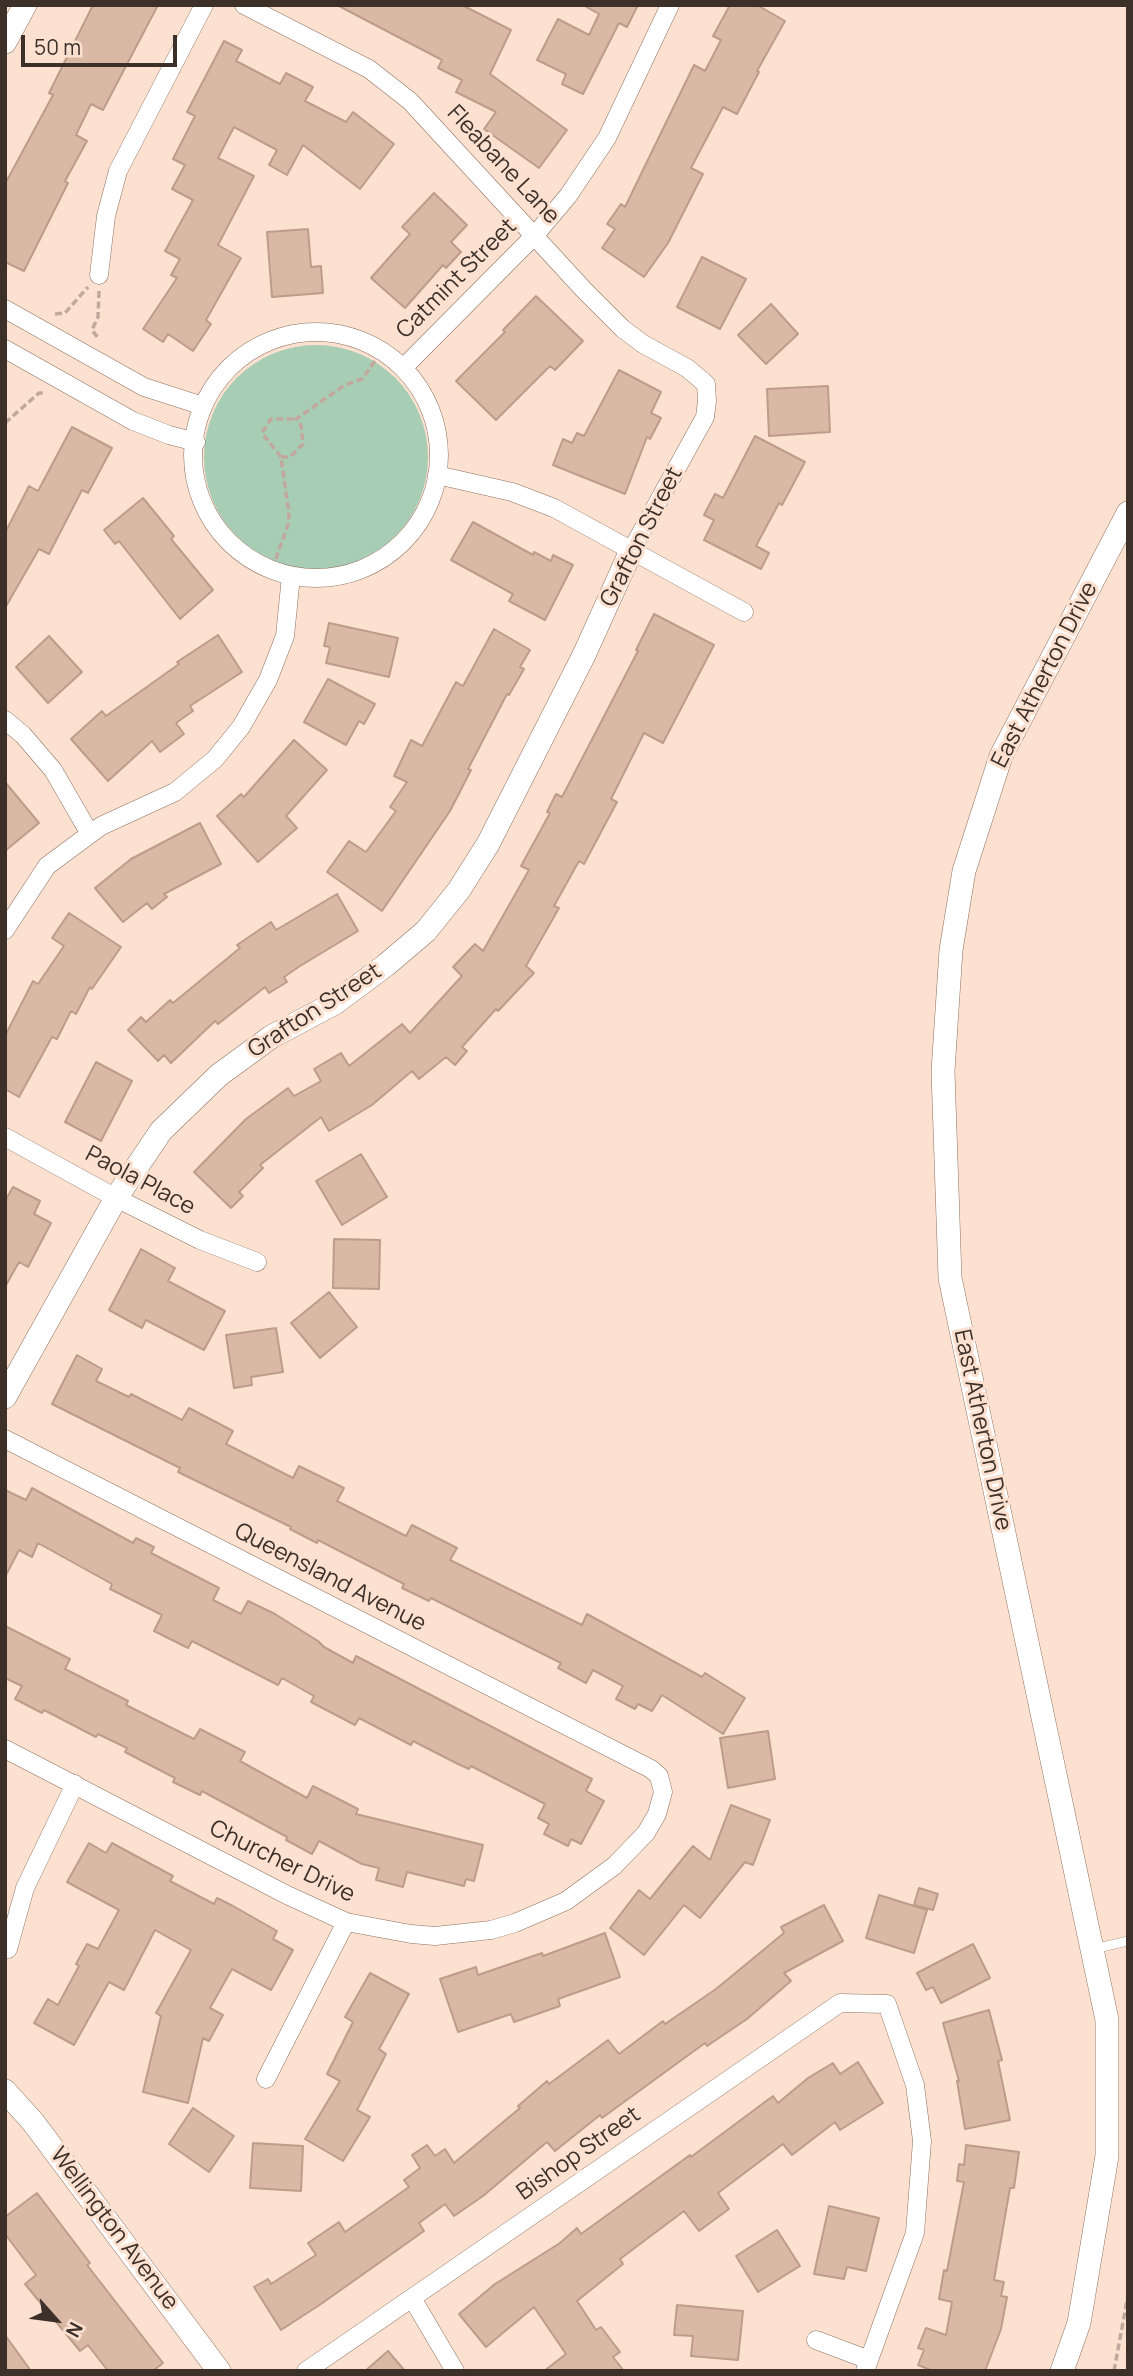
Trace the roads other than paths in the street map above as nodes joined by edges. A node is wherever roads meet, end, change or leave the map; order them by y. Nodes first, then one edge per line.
1 (25, 5) edge
2 (204, 5) edge
3 (244, 5) edge
4 (670, 5) edge
5 (5, 42) edge
6 (535, 235) junction
7 (99, 275) road end
8 (5, 309) edge
9 (5, 349) edge
10 (402, 368) junction
11 (706, 384) joint
12 (203, 406) junction
13 (196, 442) junction
14 (437, 475) junction
15 (1128, 513) edge
16 (631, 551) junction
17 (290, 576) junction
18 (744, 612) dead end
19 (5, 720) edge
20 (90, 834) junction
21 (5, 930) edge
22 (5, 1137) edge
23 (116, 1198) junction
24 (257, 1262) dead end
25 (5, 1397) edge
26 (5, 1439) edge
27 (5, 1749) edge
28 (633, 1760) joint
29 (75, 1784) junction
30 (346, 1922) junction
31 (1128, 1941) edge
32 (8, 1949) dead end
33 (1093, 1949) junction
34 (266, 2080) dead end
35 (5, 2091) edge
36 (412, 2298) junction
37 (817, 2340) dead end
38 (867, 2365) edge
39 (219, 2371) edge
40 (306, 2371) edge
41 (455, 2371) edge
42 (1062, 2371) edge

1 - 5 street
2 - 7 street
3 - 6 street, Fleabane Lane
4 - 6 street, Catmint Street
6 - 10 street, Catmint Street
6 - 11 street, Fleabane Lane
8 - 12 street
9 - 13 street
10 - 12 street
10 - 14 street
11 - 16 street, Grafton Street
12 - 13 street
13 - 17 street
14 - 16 street
14 - 17 street
15 - 33 street, East Atherton Drive
16 - 18 street
16 - 23 street, Grafton Street
17 - 20 street
19 - 20 street
20 - 21 street
22 - 23 street, Paola Place
23 - 24 street, Paola Place
23 - 25 street, Grafton Street
26 - 28 street, Queensland Avenue
27 - 29 street, Churcher Drive
28 - 30 street, Churcher Drive
29 - 30 street, Churcher Drive
29 - 32 street
30 - 34 street
31 - 33 lane
33 - 42 street, East Atherton Drive
35 - 39 street, Wellington Avenue
36 - 38 street, Bishop Street
36 - 40 street, Bishop Street
36 - 41 street
37 - 38 street

